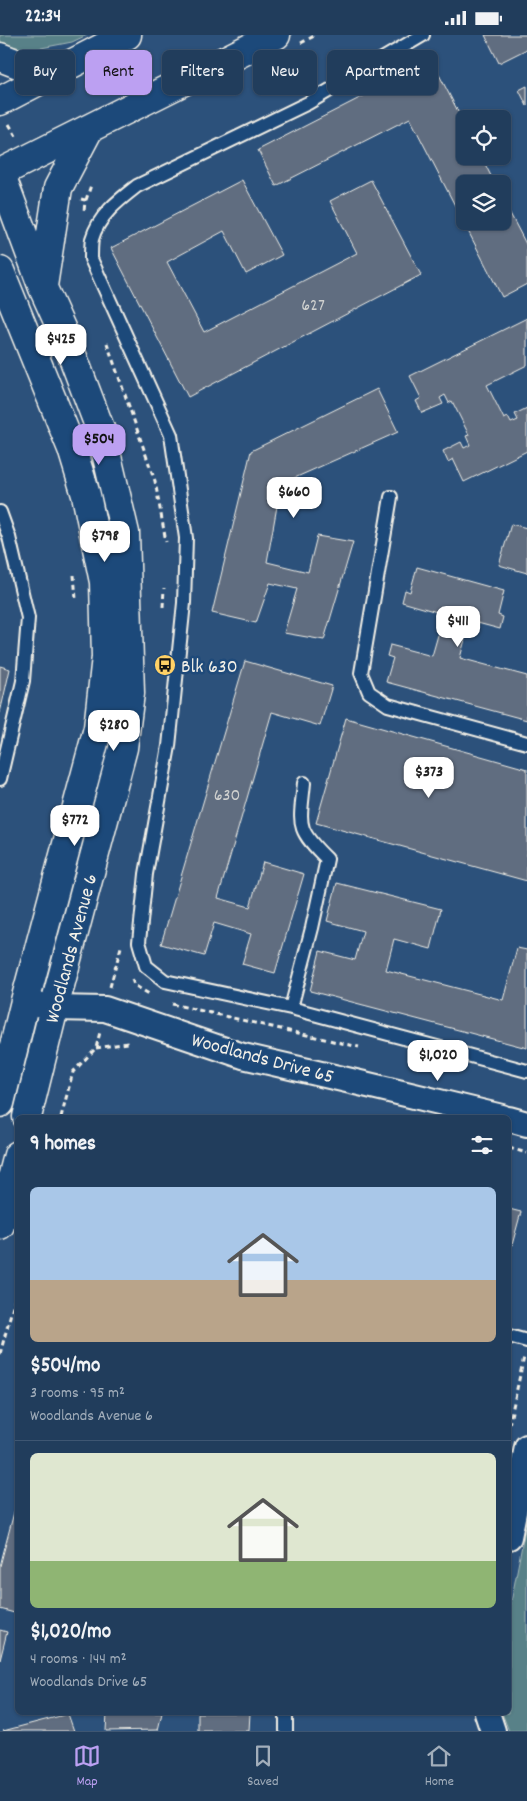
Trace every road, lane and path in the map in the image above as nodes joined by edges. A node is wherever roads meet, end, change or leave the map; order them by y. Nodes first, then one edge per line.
1 (126, 35) edge
2 (276, 35) edge
3 (423, 35) edge
4 (0, 57) edge
5 (75, 62) edge
6 (15, 63) edge
7 (15, 93) edge
8 (0, 101) edge
9 (90, 129) junction
10 (0, 172) edge
11 (0, 271) edge
12 (43, 288) junction
13 (6, 296) edge
14 (391, 497) dead end
15 (0, 512) edge
16 (74, 573) dead end
17 (77, 602) dead end
18 (527, 743) edge
19 (0, 779) edge
20 (304, 783) dead end
21 (25, 1001) junction
22 (54, 1007) junction
23 (291, 1008) junction
24 (96, 1048) dead end
25 (527, 1071) edge
26 (0, 1103) edge
27 (27, 1115) edge
28 (62, 1115) edge
29 (494, 1115) edge
30 (511, 1120) edge
31 (527, 1124) edge
32 (511, 1148) edge
33 (527, 1153) edge
34 (15, 1167) edge
35 (0, 1225) edge
36 (15, 1298) edge
37 (511, 1338) edge
38 (526, 1347) edge
39 (0, 1354) edge
40 (511, 1416) edge
41 (527, 1447) edge
42 (511, 1527) edge
43 (286, 1715) edge
44 (488, 1715) edge
45 (286, 1731) edge
46 (493, 1731) edge

1 - 5 street
2 - 9 street
3 - 23 lane
4 - 6 street
7 - 8 street
9 - 10 street
9 - 12 street
10 - 12 street, Woodlands Avenue 6
11 - 13 street, Woodlands Avenue 6
12 - 22 street, Woodlands Avenue 6
13 - 21 street, Woodlands Avenue 6
14 - 18 lane
15 - 19 lane
16 - 17 path
20 - 23 lane
21 - 22 street, Woodlands Drive 65
21 - 26 street, Woodlands Avenue 6
22 - 27 street, Woodlands Avenue 6
22 - 29 street, Woodlands Drive 65
23 - 25 lane
24 - 28 path
30 - 31 street
32 - 33 path
34 - 35 street
36 - 39 path
37 - 38 lane
38 - 40 path
41 - 42 street
43 - 45 lane
44 - 46 street

